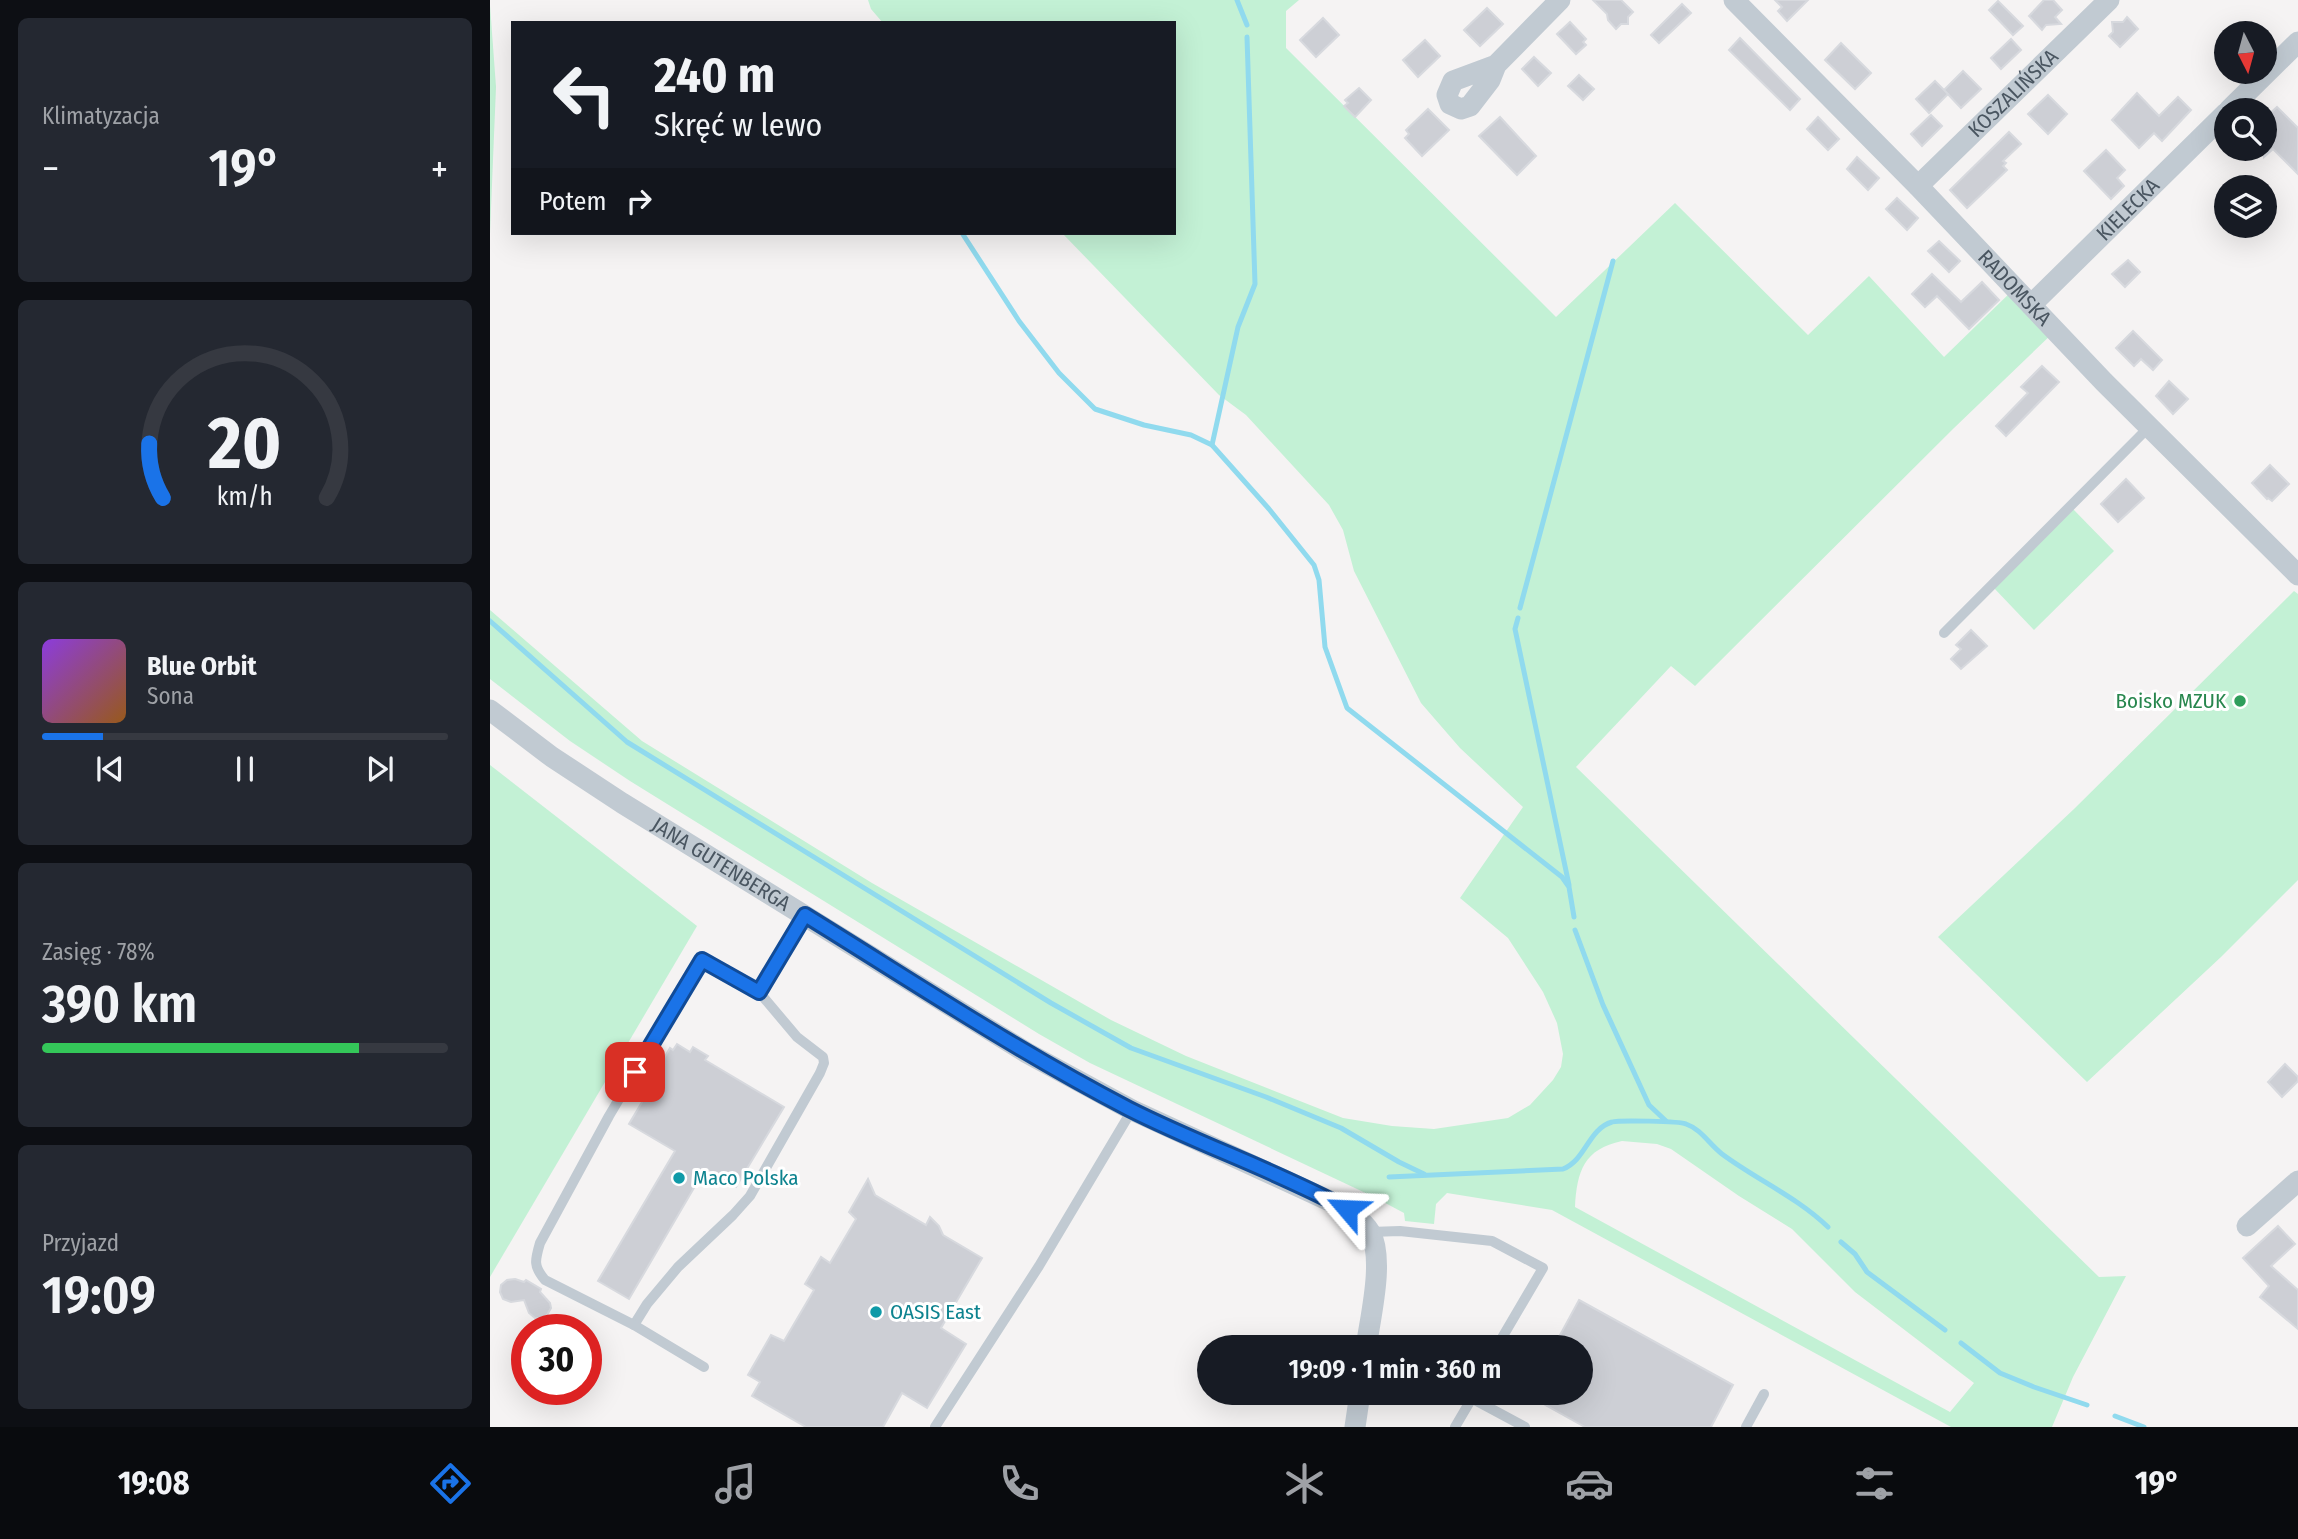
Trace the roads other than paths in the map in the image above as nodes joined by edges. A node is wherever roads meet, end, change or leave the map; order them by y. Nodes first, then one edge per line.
1 (1560, 0) edge
2 (1734, 0) edge
3 (2109, 0) edge
4 (2298, 42) edge
5 (1496, 65) dead end
6 (2241, 98) edge
7 (2214, 125) edge
8 (1917, 186) junction
9 (2031, 305) junction
10 (2148, 427) junction
11 (2298, 575) edge
12 (1944, 632) dead end
13 (490, 710) edge
14 (805, 915) junction
15 (759, 992) junction
16 (1132, 1110) junction
17 (2298, 1181) edge
18 (2247, 1226) dead end
19 (1370, 1232) junction
20 (634, 1325) junction
21 (1368, 1335) edge
22 (1504, 1335) edge
23 (704, 1367) dead end
24 (1764, 1394) dead end
25 (1358, 1405) edge
26 (1468, 1405) edge
27 (1489, 1405) edge
28 (935, 1427) edge
29 (1355, 1427) edge
30 (1455, 1427) edge
31 (1525, 1427) edge
32 (1746, 1427) edge

1 - 5 street
2 - 8 street, RADOMSKA
3 - 8 street, KOSZALIŃSKA
4 - 6 street, KIELECKA
7 - 9 street, KIELECKA
8 - 9 street, RADOMSKA
9 - 10 street, RADOMSKA
10 - 11 street, RADOMSKA
10 - 12 lane
13 - 14 street, JANA GUTENBERGA
14 - 15 lane
14 - 16 street, JANA GUTENBERGA
15 - 20 lane
15 - 20 lane
16 - 19 street, JANA GUTENBERGA
16 - 28 lane
17 - 18 street
19 - 21 street
19 - 22 lane
20 - 23 lane
24 - 32 lane
25 - 29 street
26 - 30 lane
27 - 31 lane

